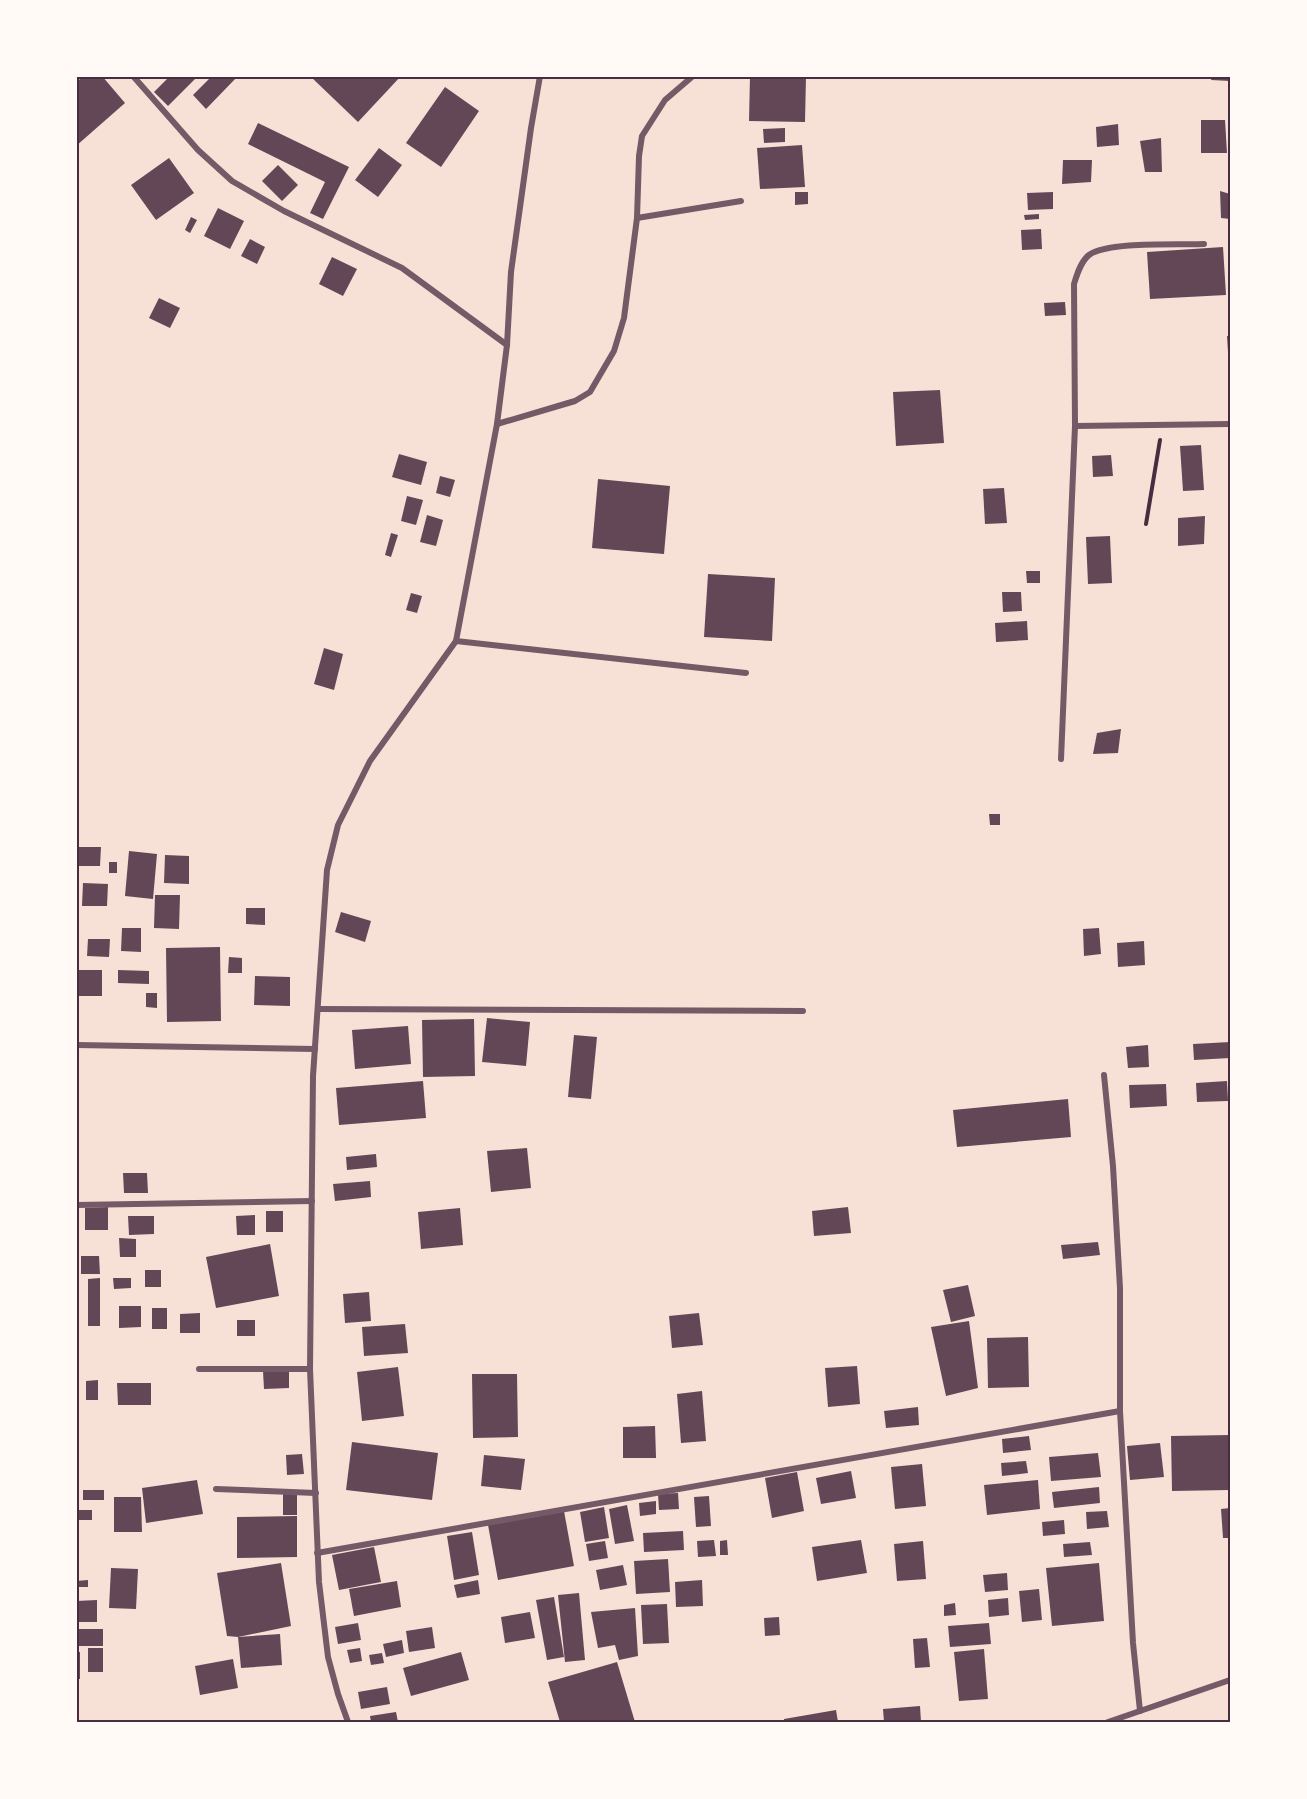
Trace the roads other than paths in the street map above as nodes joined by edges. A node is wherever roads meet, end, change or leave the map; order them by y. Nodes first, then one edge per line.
1 (133, 76) edge
2 (540, 76) edge
3 (693, 76) edge
4 (741, 201) dead end
5 (637, 218) junction
6 (1204, 244) dead end
7 (507, 345) junction
8 (497, 424) junction
9 (1230, 424) edge
10 (1075, 426) junction
11 (456, 641) junction
12 (746, 674) dead end
13 (1061, 759) dead end
14 (318, 1009) junction
15 (803, 1011) dead end
16 (76, 1045) edge
17 (315, 1049) junction
18 (1104, 1075) dead end
19 (312, 1201) junction
20 (76, 1205) edge
21 (199, 1369) dead end
22 (310, 1369) junction
23 (1120, 1411) junction
24 (216, 1489) dead end
25 (316, 1493) junction
26 (317, 1553) junction
27 (1230, 1680) edge
28 (1140, 1711) junction
29 (348, 1722) edge
30 (1108, 1722) edge

1 - 7 street
2 - 7 street
3 - 5 street
4 - 5 street
5 - 8 street
6 - 10 street
7 - 8 street
8 - 11 street
9 - 10 street
10 - 13 street
11 - 12 street
11 - 14 street
14 - 15 street
14 - 17 street
16 - 17 street
17 - 19 street
18 - 23 street
19 - 20 street
19 - 22 street
21 - 22 street
22 - 25 street
23 - 26 street
23 - 28 street
24 - 25 street
25 - 26 street
26 - 29 street
27 - 28 street
28 - 30 street

